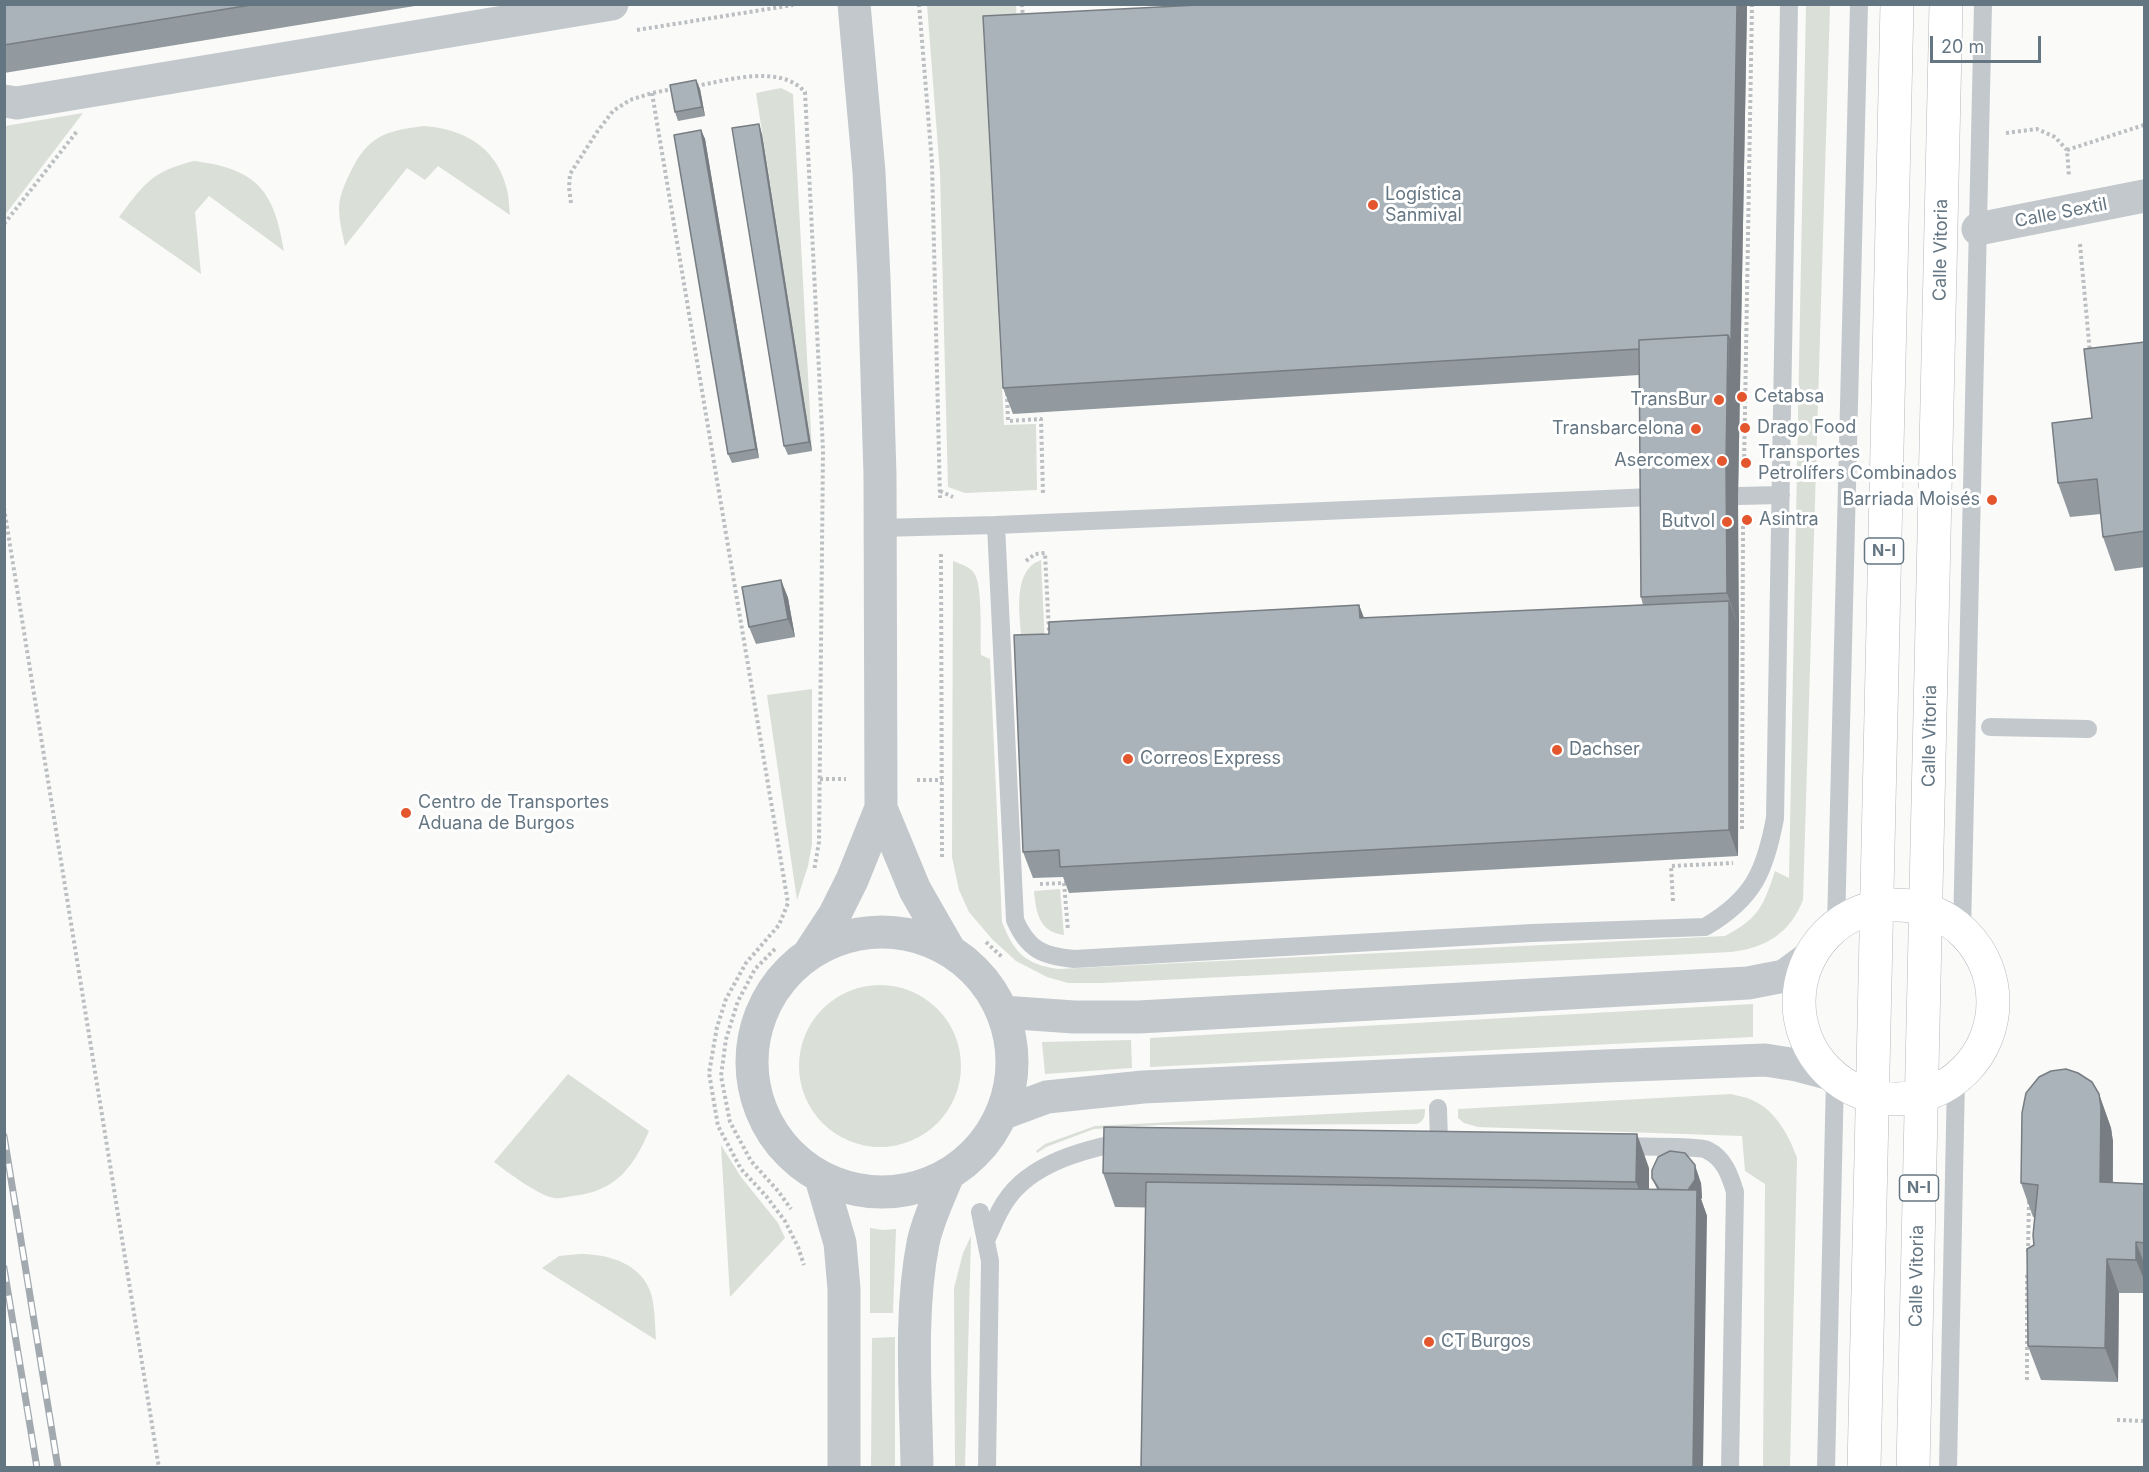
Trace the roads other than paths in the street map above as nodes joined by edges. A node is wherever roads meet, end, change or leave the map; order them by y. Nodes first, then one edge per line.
1 (612, 4) edge
2 (854, 4) edge
3 (1789, 4) edge
4 (1859, 4) edge
5 (1897, 4) edge
6 (1946, 4) edge
7 (1983, 4) edge
8 (4, 101) edge
9 (2145, 196) edge
10 (1978, 229) junction
11 (1781, 495) junction
12 (1741, 496) road end
13 (1652, 497) edge
14 (996, 525) junction
15 (879, 528) junction
16 (1990, 726) dead end
17 (2088, 729) dead end
18 (881, 808) junction
19 (1876, 907) junction
20 (1926, 909) junction
21 (1836, 926) junction
22 (1962, 930) junction
23 (795, 948) junction
24 (950, 951) junction
25 (1810, 957) junction
26 (1002, 1011) junction
27 (1833, 1076) junction
28 (1956, 1079) junction
29 (1922, 1096) junction
30 (1872, 1097) junction
31 (1438, 1108) dead end
32 (1001, 1114) junction
33 (1144, 1140) edge
34 (1439, 1141) edge
35 (1602, 1146) edge
36 (948, 1175) junction
37 (820, 1178) junction
38 (980, 1212) dead end
39 (986, 1240) junction
40 (844, 1467) edge
41 (917, 1467) edge
42 (987, 1467) edge
43 (1730, 1467) edge
44 (1826, 1467) edge
45 (1864, 1467) edge
46 (1913, 1467) edge
47 (1948, 1467) edge

1 - 8 street
2 - 15 street
3 - 11 lane
4 - 21 lane
5 - 19 highway, N-I
6 - 20 highway, Calle Vitoria / N-I
7 - 10 lane
9 - 10 street, Calle Sextil
10 - 22 lane
11 - 12 lane
11 - 14 lane
13 - 14 lane
14 - 15 lane
15 - 18 street
16 - 17 lane
18 - 23 street
18 - 24 street
19 - 20 highway
19 - 21 highway
19 - 30 highway, N-I
20 - 22 highway
20 - 29 highway, Calle Vitoria / N-I
21 - 25 highway
22 - 28 highway
23 - 24 street
23 - 37 street
24 - 26 street
25 - 26 street
25 - 27 highway
26 - 32 street
27 - 30 highway
27 - 32 street
27 - 44 lane
28 - 29 highway
28 - 47 lane
29 - 30 highway
29 - 46 highway, Calle Vitoria / N-I
30 - 45 highway, N-I
31 - 34 lane
32 - 36 street
33 - 39 lane
35 - 43 lane
36 - 37 street
36 - 41 street
37 - 40 street
38 - 39 lane
39 - 42 lane

